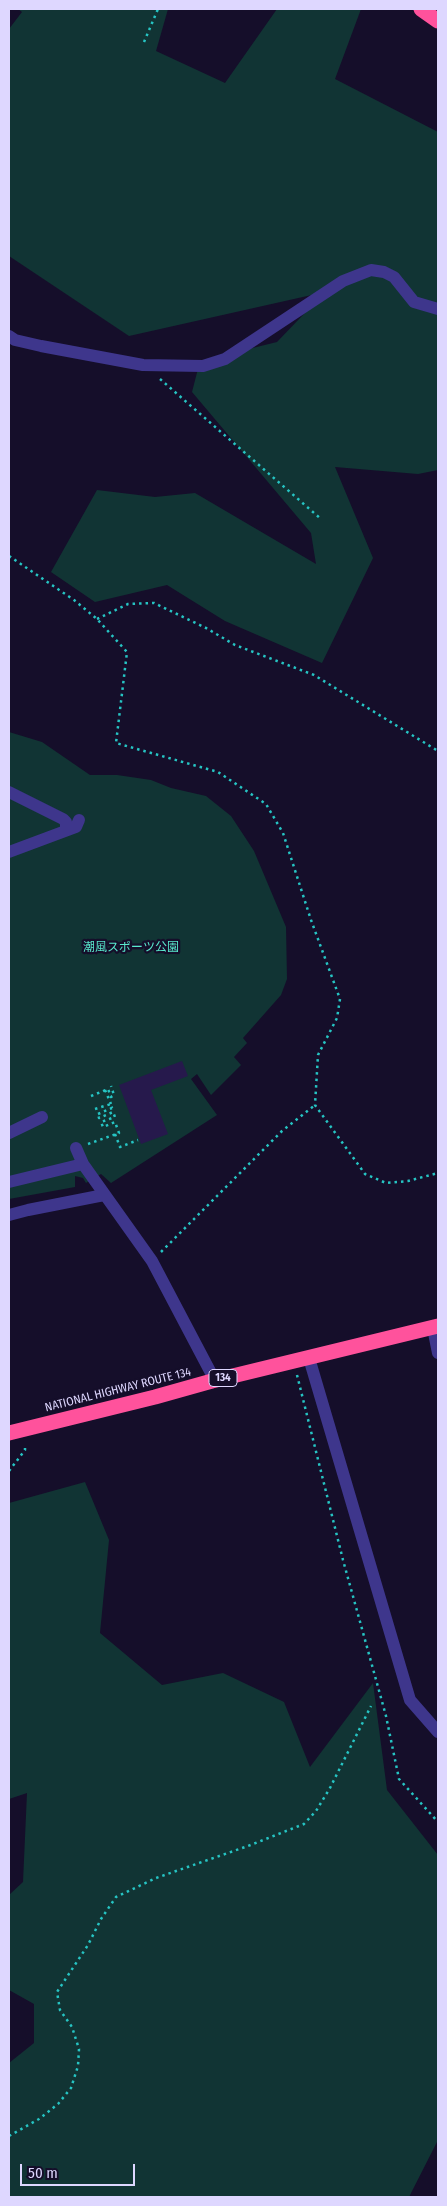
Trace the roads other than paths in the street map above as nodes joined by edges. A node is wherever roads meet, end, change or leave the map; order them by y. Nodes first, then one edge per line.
1 (421, 9) edge
2 (438, 21) edge
3 (438, 309) edge
4 (9, 336) edge
5 (9, 792) edge
6 (80, 820) dead end
7 (66, 830) junction
8 (9, 852) edge
9 (42, 1116) dead end
10 (9, 1133) edge
11 (76, 1148) dead end
12 (83, 1164) junction
13 (9, 1182) edge
14 (104, 1195) junction
15 (9, 1216) edge
16 (435, 1327) edge
17 (438, 1353) edge
18 (309, 1358) junction
19 (212, 1381) junction
20 (9, 1430) edge
21 (438, 1732) edge

1 - 2 highway
3 - 4 street
5 - 7 street
6 - 7 street
7 - 8 street
9 - 10 street
11 - 12 street
12 - 13 street
12 - 14 street
14 - 15 street
14 - 19 street
16 - 17 street
16 - 18 highway, NATIONAL HIGHWAY ROUTE 134 / 134
18 - 19 highway, NATIONAL HIGHWAY ROUTE 134 / 134
18 - 21 street
19 - 20 highway, NATIONAL HIGHWAY ROUTE 134 / 134

